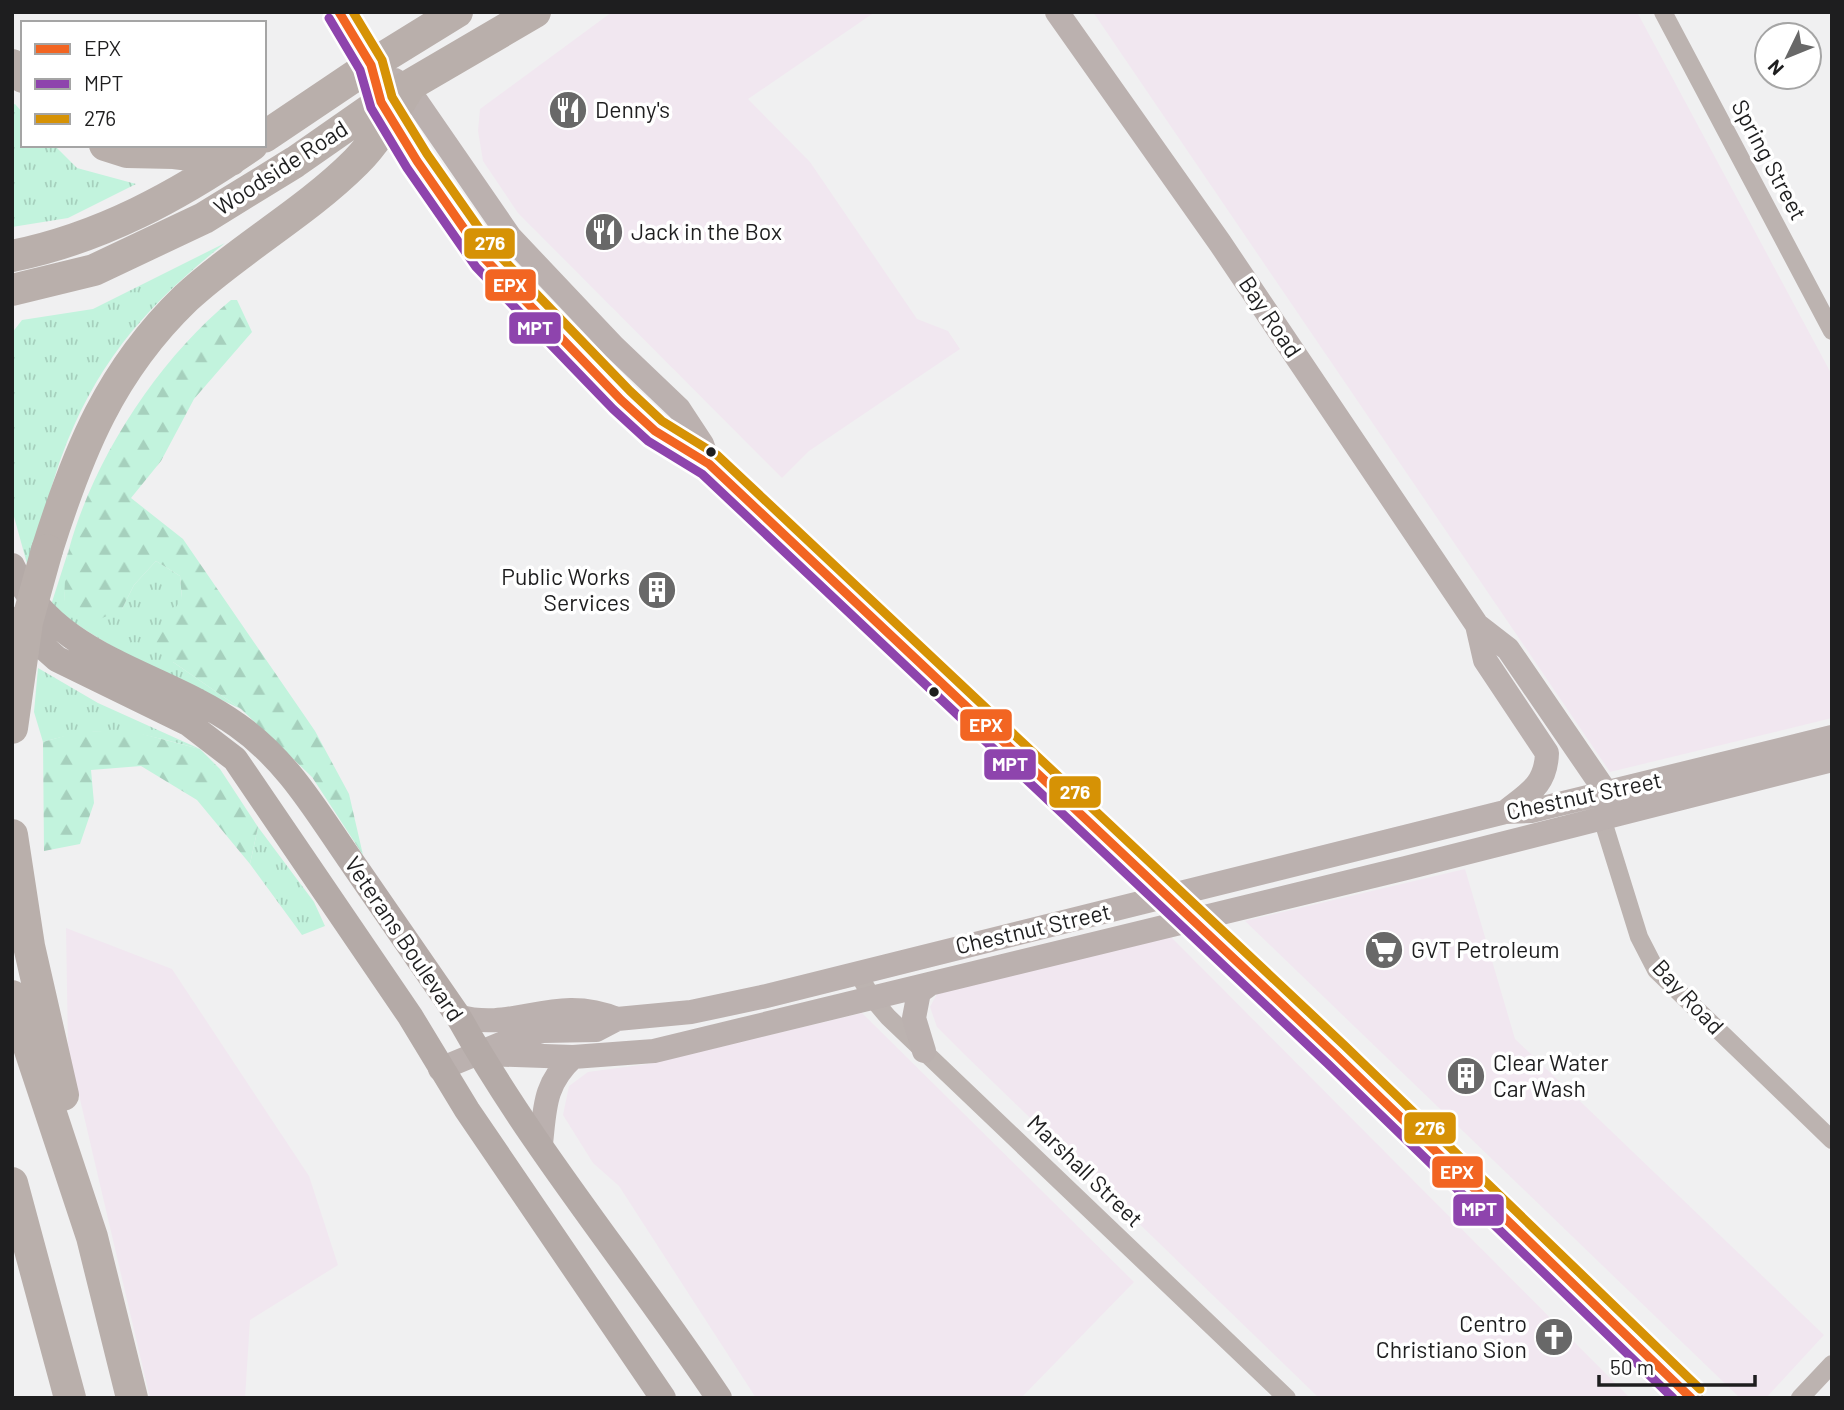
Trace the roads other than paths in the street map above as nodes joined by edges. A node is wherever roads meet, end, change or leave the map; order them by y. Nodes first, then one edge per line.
1 (339, 12) edge
2 (457, 12) edge
3 (535, 12) edge
4 (1057, 12) edge
5 (1663, 12) edge
6 (371, 65) junction
7 (393, 103) junction
8 (266, 136) edge
9 (111, 147) edge
10 (242, 153) edge
11 (12, 256) edge
12 (12, 290) edge
13 (1832, 331) edge
14 (709, 464) junction
15 (12, 566) edge
16 (12, 618) edge
17 (1476, 625) junction
18 (12, 728) edge
19 (1832, 737) edge
20 (1832, 760) edge
21 (1606, 792) junction
22 (1506, 812) junction
23 (1602, 818) junction
24 (12, 835) edge
25 (1166, 898) junction
26 (1189, 919) junction
27 (858, 972) junction
28 (930, 984) junction
29 (12, 996) edge
30 (872, 999) junction
31 (458, 1016) junction
32 (617, 1019) junction
33 (924, 1051) junction
34 (480, 1054) junction
35 (573, 1057) junction
36 (440, 1069) junction
37 (1832, 1140) edge
38 (541, 1144) junction
39 (12, 1183) edge
40 (92, 1237) junction
41 (1832, 1364) edge
42 (70, 1398) edge
43 (132, 1398) edge
44 (663, 1398) edge
45 (719, 1398) edge
46 (1287, 1398) edge
47 (1691, 1398) edge
48 (1800, 1398) edge

1 - 6 street
2 - 6 highway, Woodside Road
3 - 7 highway, Woodside Road
4 - 17 street, Bay Road
5 - 13 street, Spring Street
6 - 7 street
6 - 8 highway, Woodside Road
7 - 12 highway, Woodside Road
7 - 14 street
7 - 14 street
7 - 18 highway, bridge
9 - 10 highway
10 - 11 highway, Woodside Road
14 - 25 street
15 - 31 main road, Veterans Boulevard
16 - 36 main road, Veterans Boulevard
17 - 21 street, Bay Road
17 - 22 street, Bay Road
19 - 21 street, Chestnut Street
20 - 23 street, Chestnut Street
21 - 22 street, Chestnut Street
22 - 25 street, Chestnut Street
23 - 26 street, Chestnut Street
23 - 37 street, Bay Road
24 - 40 highway
25 - 26 street
25 - 27 street, Chestnut Street
26 - 28 street, Chestnut Street
26 - 47 street
27 - 30 street, Marshall Street
27 - 32 street, Chestnut Street
28 - 30 street, Chestnut Street
28 - 33 street
29 - 40 highway
30 - 33 street, Marshall Street
30 - 35 street, Chestnut Street
31 - 32 street
31 - 34 main road, Veterans Boulevard
32 - 34 street, Chestnut Street
33 - 46 street, Marshall Street
34 - 35 street, Chestnut Street
34 - 36 street, Chestnut Street
34 - 38 main road, Veterans Boulevard
35 - 38 street
36 - 44 main road, Veterans Boulevard
38 - 45 main road, Veterans Boulevard
39 - 42 highway
40 - 43 highway
41 - 48 street

